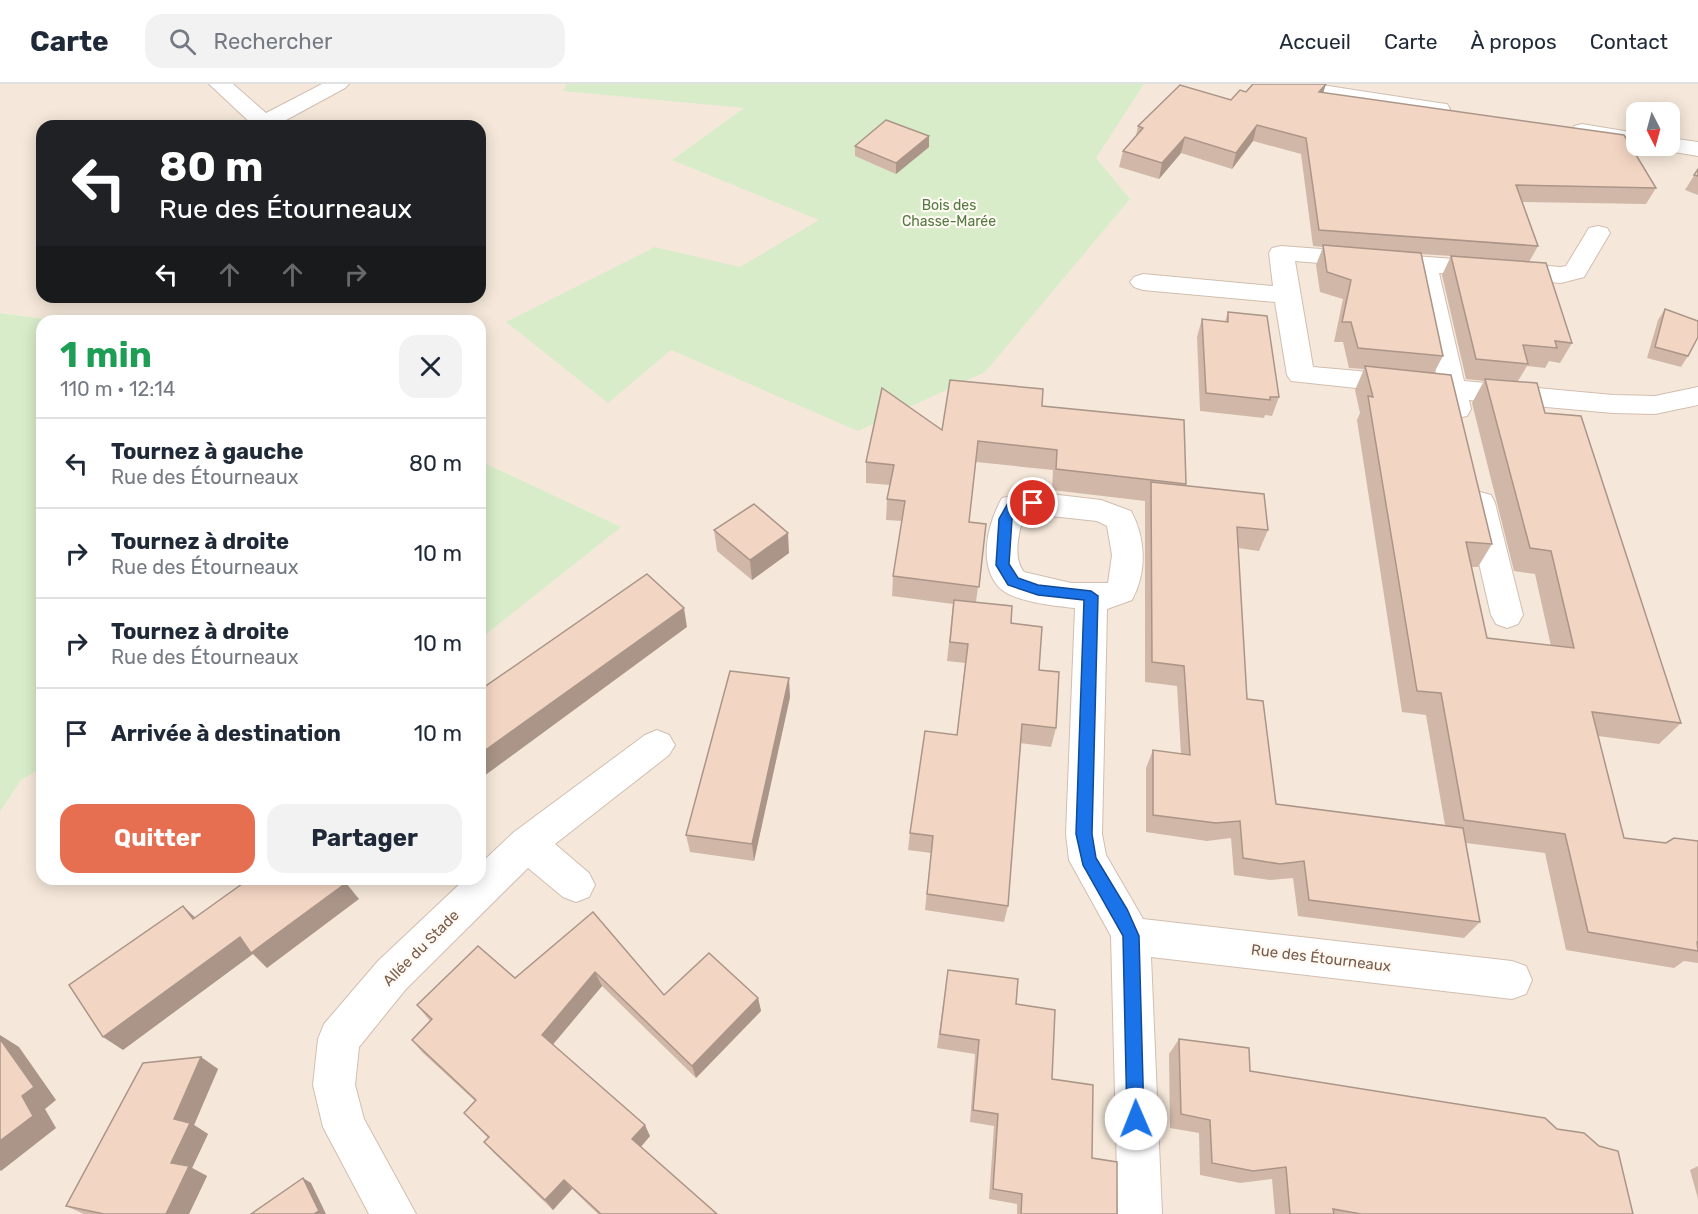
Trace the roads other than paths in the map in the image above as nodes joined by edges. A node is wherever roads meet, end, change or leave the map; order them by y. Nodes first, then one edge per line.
1 (220, 84) edge
2 (338, 84) edge
3 (1273, 84) edge
4 (1460, 113) edge
5 (261, 120) edge
6 (270, 120) edge
7 (1566, 129) edge
8 (1626, 138) edge
9 (1680, 146) edge
10 (1698, 149) edge
11 (1598, 233) dead end
12 (1425, 266) junction
13 (1143, 282) dead end
14 (1287, 295) junction
15 (1452, 389) junction
16 (1698, 396) edge
17 (1463, 434) edge
18 (1474, 479) edge
19 (1091, 596) dead end
20 (1507, 615) dead end
21 (657, 745) dead end
22 (527, 844) junction
23 (486, 884) edge
24 (485, 885) edge
25 (576, 885) dead end
26 (1131, 936) junction
27 (1512, 980) dead end
28 (394, 1214) edge
29 (1140, 1214) edge

1 - 5 street
2 - 6 street
3 - 4 street
7 - 8 street
9 - 10 street
11 - 12 street
12 - 14 street
12 - 15 street
13 - 14 street
14 - 15 street
15 - 16 street
15 - 17 street
18 - 20 street
19 - 26 street
21 - 22 street, Allée du Stade
22 - 23 street, Allée du Stade
22 - 25 street
24 - 28 street, Allée du Stade
26 - 27 street, Rue des Étourneaux
26 - 29 street

